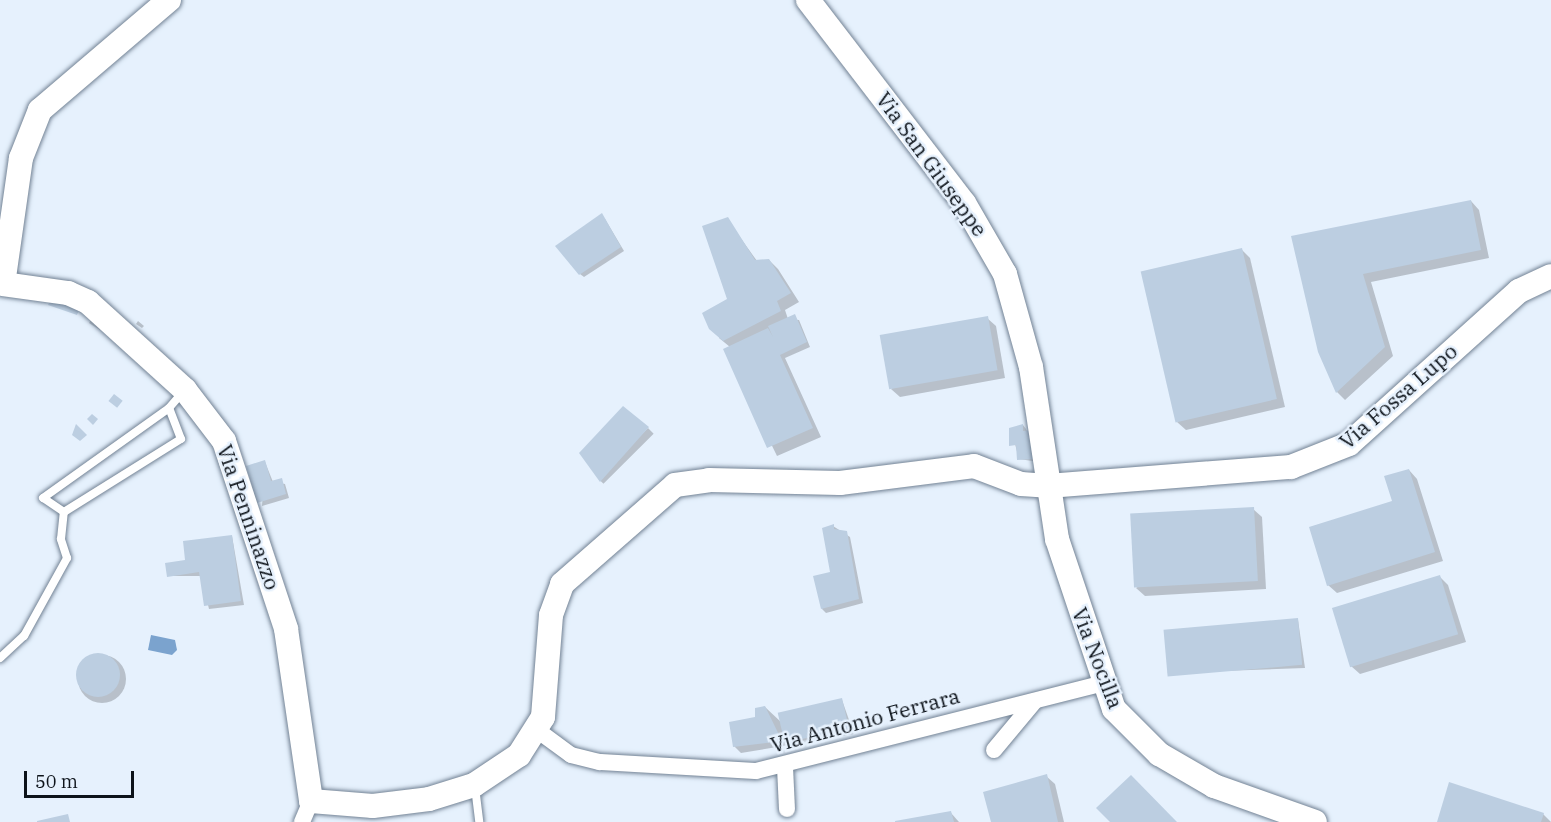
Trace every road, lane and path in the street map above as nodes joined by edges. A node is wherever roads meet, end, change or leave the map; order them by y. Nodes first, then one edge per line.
1 (168, 0) edge
2 (808, 0) edge
3 (1551, 276) edge
4 (2, 283) edge
5 (185, 390) junction
6 (170, 408) junction
7 (1044, 449) junction
8 (1101, 484) junction
9 (1048, 486) junction
10 (64, 512) junction
11 (0, 658) edge
12 (1103, 683) junction
13 (1035, 701) junction
14 (537, 730) junction
15 (994, 750) dead end
16 (785, 767) junction
17 (474, 785) junction
18 (787, 809) dead end
19 (307, 811) edge
20 (479, 822) edge
21 (1315, 822) edge

1 - 4 street, Via Penninazzo
2 - 7 street, Via San Giuseppe
3 - 8 street, Via Fossa Lupo
4 - 5 street, Via Penninazzo
5 - 6 lane
5 - 19 street, Via Penninazzo
6 - 10 lane
6 - 10 lane
7 - 8 street
7 - 9 street, Via San Giuseppe
8 - 9 street, Via Fossa Lupo
9 - 12 street, Via Nocilla
9 - 14 street, Via Fossa Lupo
10 - 11 lane
12 - 13 street, Via Antonio Ferrara
12 - 21 street, Via Nocilla
13 - 15 street
13 - 16 street, Via Antonio Ferrara
14 - 16 street, Via Antonio Ferrara
14 - 17 street, Via Fossa Lupo
16 - 18 street
17 - 19 street
17 - 20 lane

